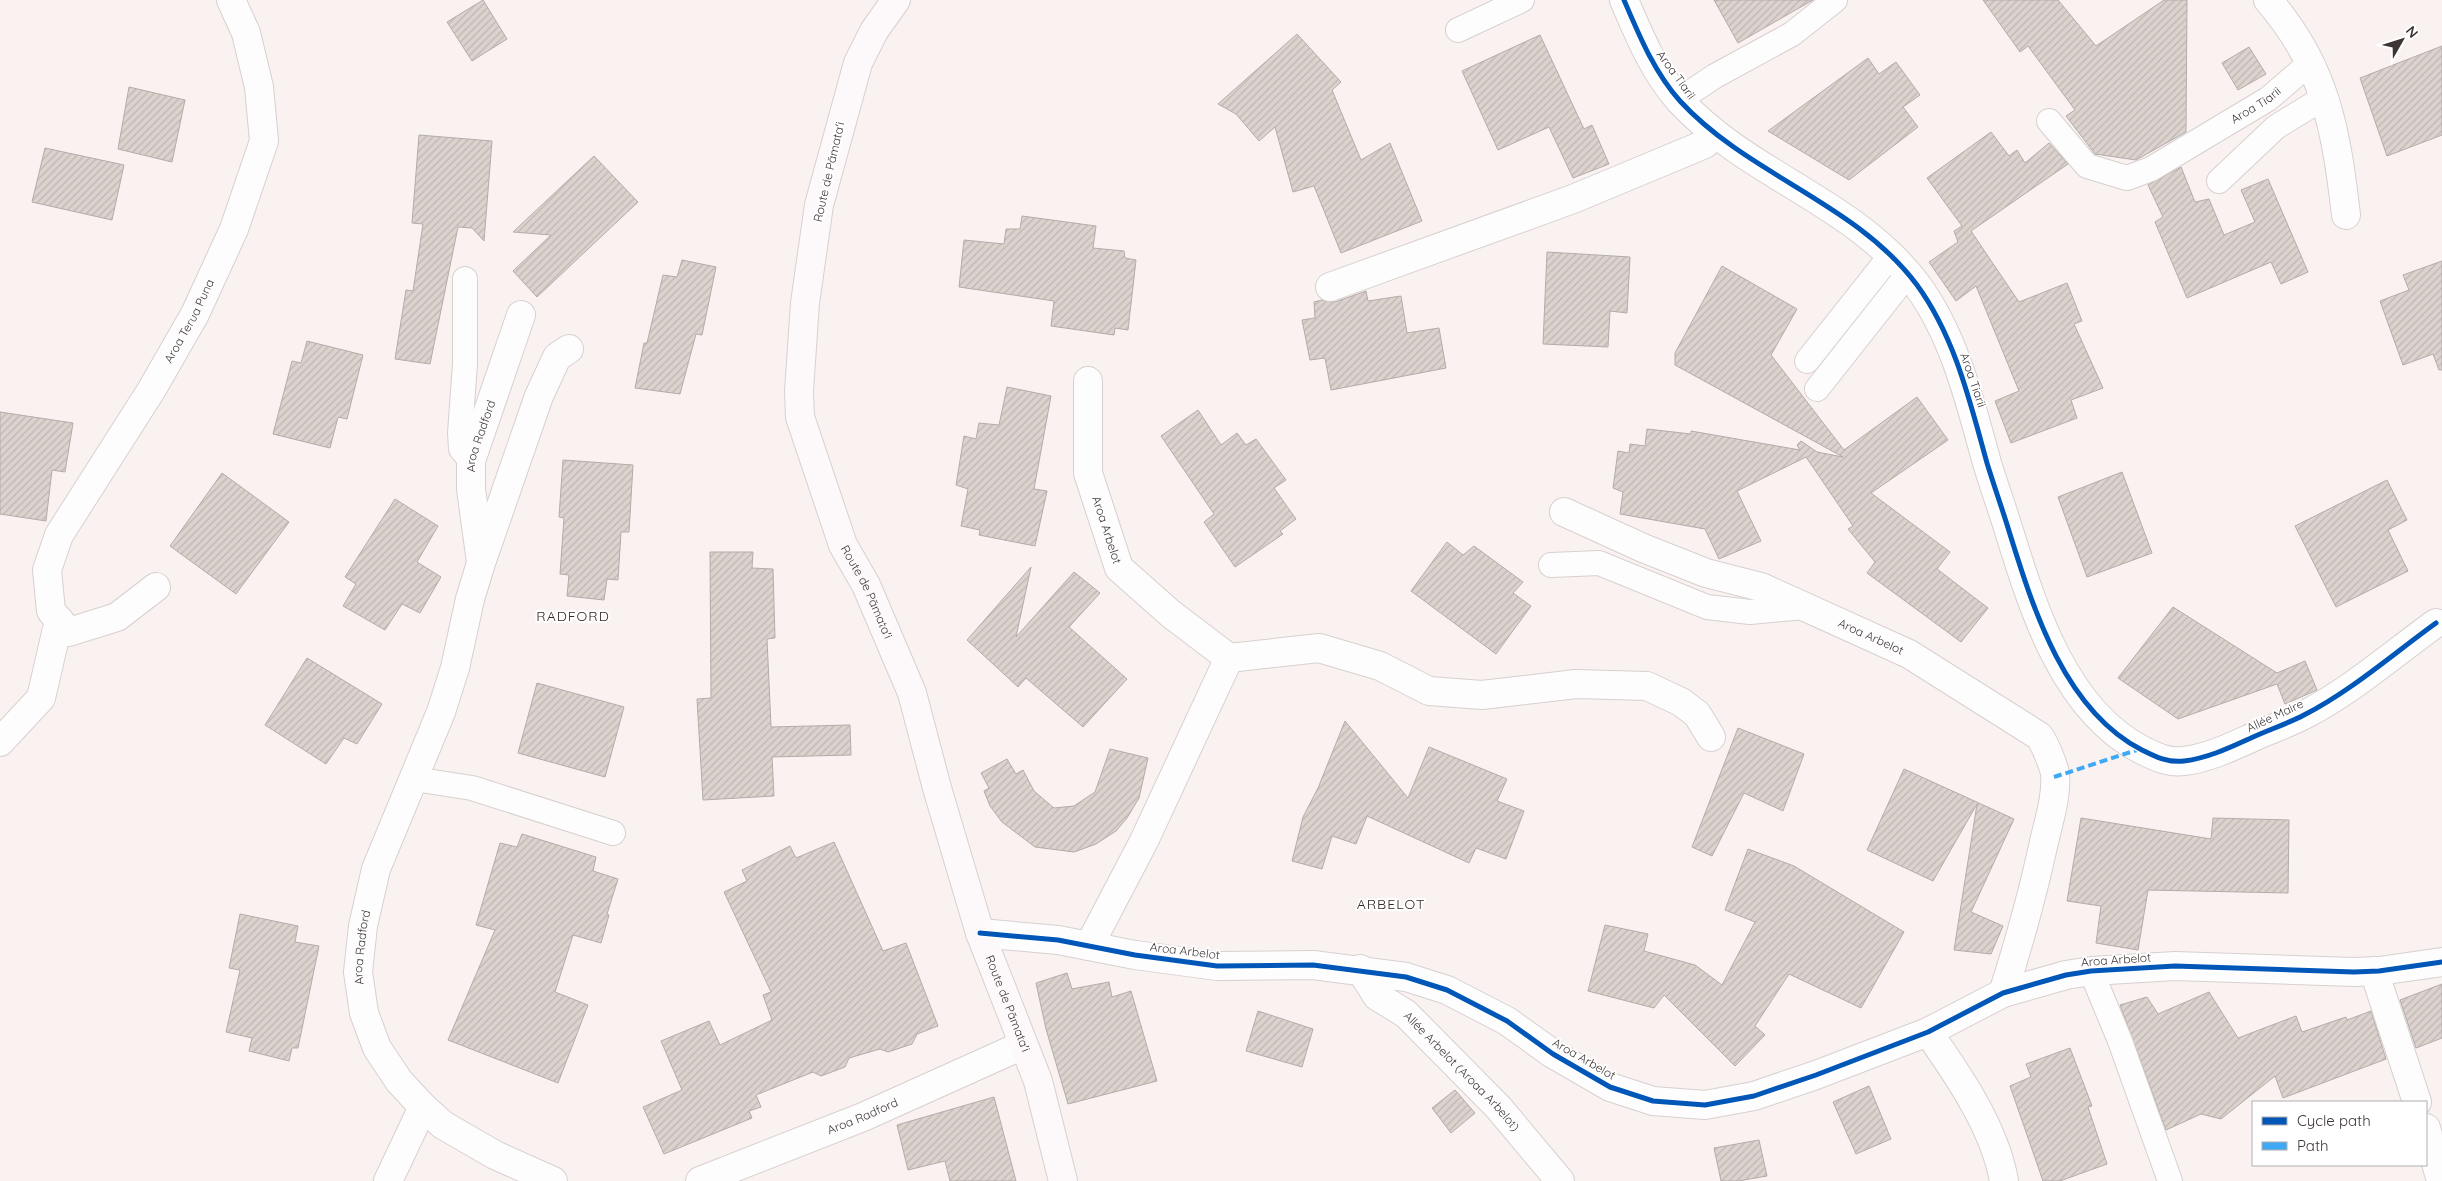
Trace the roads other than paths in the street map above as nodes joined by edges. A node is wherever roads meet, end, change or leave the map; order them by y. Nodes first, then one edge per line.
1 (231, 0) edge
2 (896, 0) edge
3 (1522, 0) edge
4 (1624, 0) edge
5 (1835, 0) edge
6 (2268, 0) edge
7 (1458, 30) dead end
8 (2310, 63) junction
9 (2326, 97) junction
10 (1679, 100) junction
11 (2049, 121) dead end
12 (1714, 133) junction
13 (2219, 181) dead end
14 (2346, 215) dead end
15 (1899, 265) junction
16 (465, 279) dead end
17 (1330, 287) dead end
18 (521, 315) dead end
19 (569, 349) dead end
20 (1807, 361) dead end
21 (1088, 381) dead end
22 (1818, 389) dead end
23 (471, 461) junction
24 (1564, 512) dead end
25 (481, 563) junction
26 (1551, 565) dead end
27 (156, 587) dead end
28 (1805, 607) junction
29 (59, 620) junction
30 (2436, 623) dead end
31 (1229, 658) junction
32 (2109, 727) joint
33 (1712, 737) dead end
34 (0, 742) edge
35 (414, 779) junction
36 (613, 833) dead end
37 (980, 933) junction
38 (1089, 946) junction
39 (2442, 962) edge
40 (1360, 969) junction
41 (2091, 970) junction
42 (2374, 971) junction
43 (2003, 993) junction
44 (1928, 1032) junction
45 (1023, 1045) junction
46 (2417, 1101) edge
47 (423, 1107) junction
48 (2427, 1132) edge
49 (388, 1181) edge
50 (553, 1181) edge
51 (700, 1181) edge
52 (1063, 1181) edge
53 (1560, 1181) edge
54 (2004, 1181) edge
55 (2170, 1181) edge
56 (2440, 1181) edge

1 - 29 street, Aroa Terua Puna
2 - 37 main road, Route de Pāmata'i
3 - 7 lane
4 - 10 street, Aroa Tiarii
5 - 10 lane, Aroa Tiarii
6 - 8 street
8 - 9 street
8 - 11 lane, Aroa Tiarii
9 - 13 lane
9 - 14 street
10 - 12 street, Aroa Tiarii
12 - 15 street, Aroa Tiarii
12 - 17 street
15 - 20 lane
15 - 22 lane
15 - 32 street, Aroa Tiarii
16 - 23 lane
18 - 23 street, Aroa Radford
19 - 25 street, Aroa Radford
21 - 31 street, Aroa Arbelot
23 - 25 street, Aroa Radford
24 - 28 street, Aroa Arbelot
25 - 35 street, Aroa Radford
26 - 28 lane
27 - 29 street
28 - 43 street, Aroa Arbelot
29 - 34 street
30 - 32 street, Allée Maire
31 - 33 street
31 - 38 street
35 - 36 lane
35 - 47 street, Aroa Radford
37 - 38 street, Aroa Arbelot
37 - 45 main road, Route de Pāmata'i
38 - 40 street, Aroa Arbelot
39 - 42 street, Aroa Arbelot
40 - 44 street, Aroa Arbelot
40 - 53 street, Allée Arbelot (Aroaa Arbelot)
41 - 42 street, Aroa Arbelot
41 - 43 street, Aroa Arbelot
41 - 55 lane, Aroa Arbelot
42 - 46 street
43 - 44 street, Aroa Arbelot
44 - 54 street
45 - 51 street, Aroa Radford
45 - 52 main road, Route de Pāmata'i
47 - 49 street
47 - 50 street, Aroa Radford
48 - 56 street

